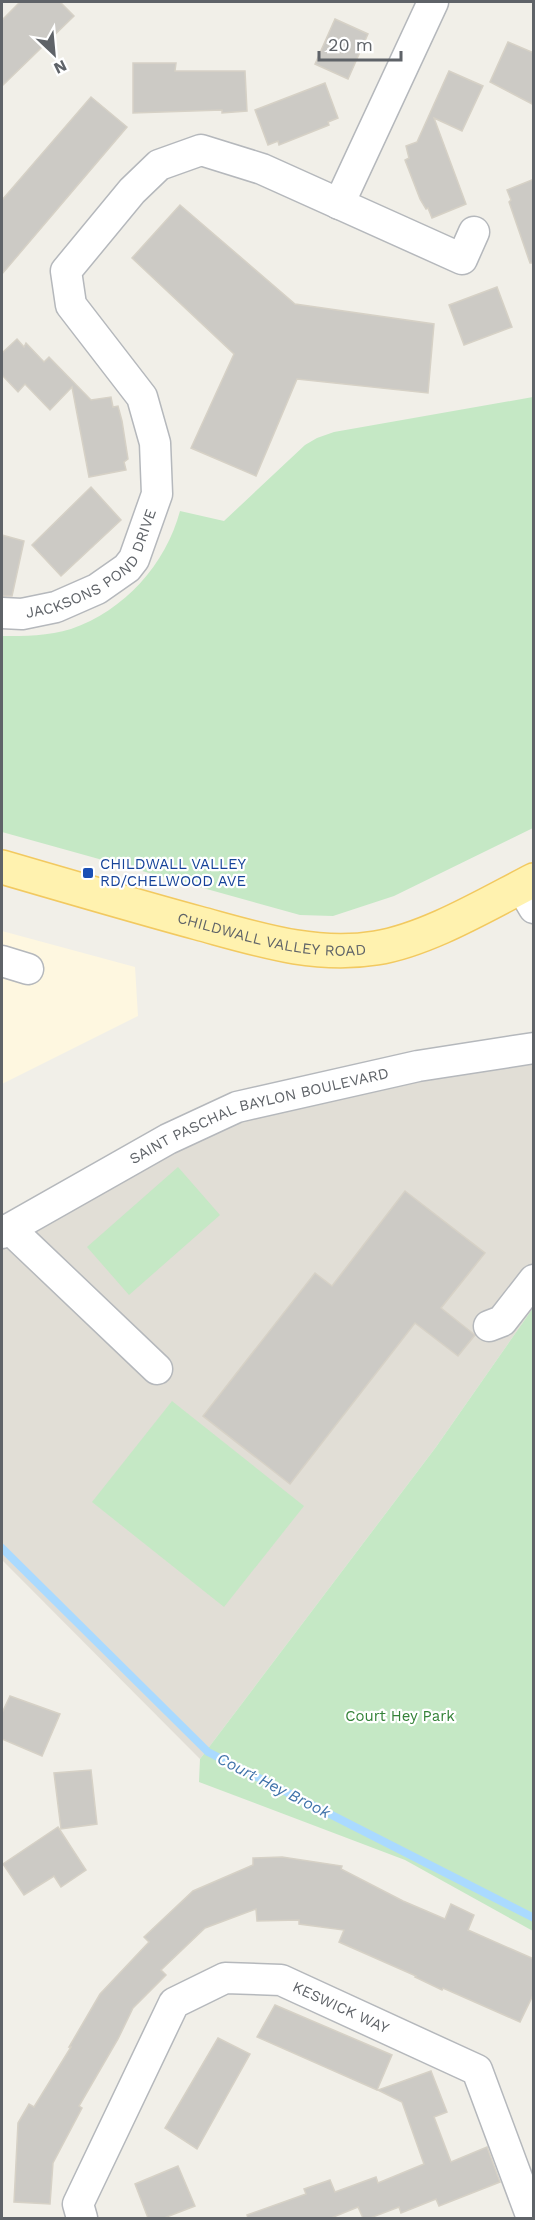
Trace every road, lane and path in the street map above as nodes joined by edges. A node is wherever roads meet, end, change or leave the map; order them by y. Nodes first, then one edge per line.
1 (433, 2) edge
2 (339, 204) junction
3 (474, 232) dead end
4 (2, 614) edge
5 (2, 867) edge
6 (529, 891) edge
7 (534, 1048) edge
8 (6, 1231) edge
9 (534, 1280) edge
10 (489, 1326) dead end
11 (157, 1369) dead end
12 (82, 2218) edge
13 (531, 2218) edge

1 - 2 street
2 - 3 street, JACKSONS POND DRIVE
2 - 4 street, JACKSONS POND DRIVE
5 - 6 main road, CHILDWALL VALLEY ROAD
7 - 8 street, SAINT PASCHAL BAYLON BOULEVARD
8 - 11 street
9 - 10 street
12 - 13 street, KESWICK WAY

